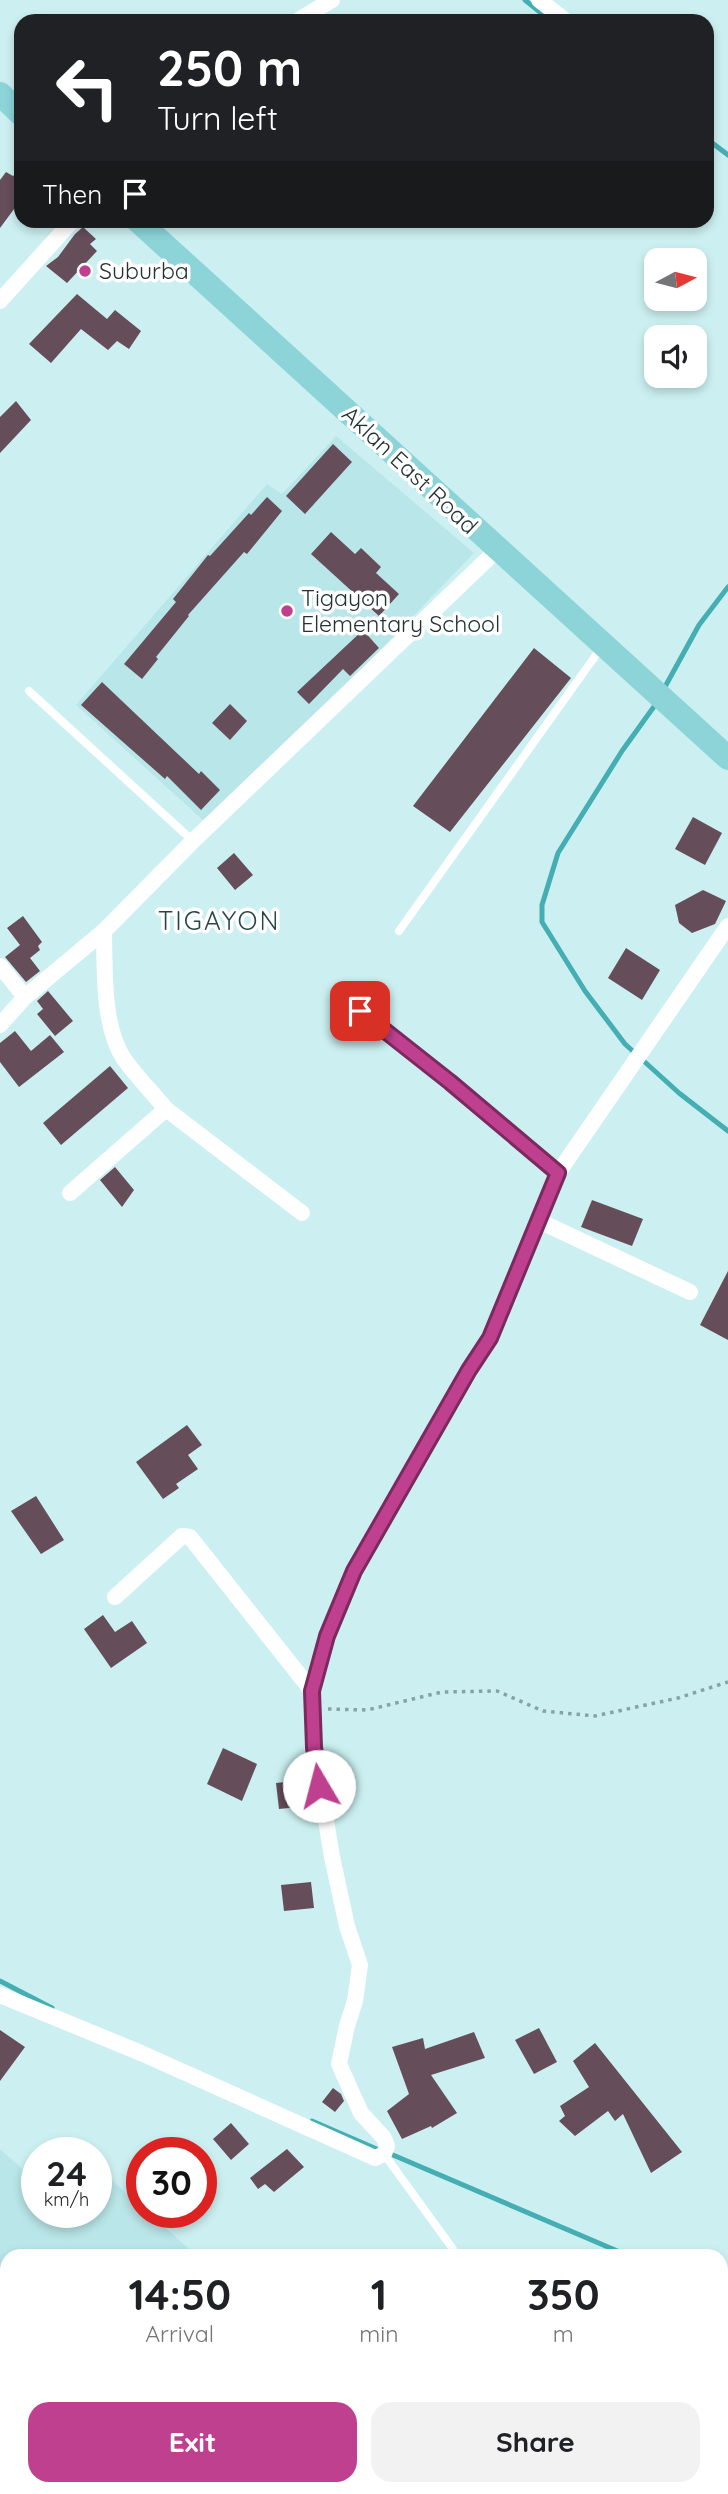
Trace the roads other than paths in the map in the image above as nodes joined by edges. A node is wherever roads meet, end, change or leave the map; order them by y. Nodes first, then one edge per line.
1 (332, 0) edge
2 (538, 0) edge
3 (309, 14) edge
4 (557, 14) edge
5 (0, 94) edge
6 (14, 107) edge
7 (66, 228) edge
8 (147, 228) edge
9 (0, 300) edge
10 (497, 550) junction
11 (602, 646) junction
12 (29, 691) dead end
13 (728, 758) edge
14 (193, 841) junction
15 (728, 926) edge
16 (104, 931) junction
17 (399, 931) dead end
18 (0, 966) edge
19 (25, 997) junction
20 (346, 1000) dead end
21 (0, 1026) edge
22 (166, 1109) junction
23 (558, 1173) junction
24 (70, 1193) dead end
25 (302, 1213) dead end
26 (539, 1221) junction
27 (690, 1292) dead end
28 (115, 1597) dead end
29 (312, 1691) junction
30 (0, 1995) edge
31 (384, 2154) junction
32 (453, 2249) edge

1 - 3 street
2 - 4 street
5 - 6 main road
7 - 9 street
8 - 10 main road, Aklan East Road
10 - 11 main road, Aklan East Road
10 - 14 street
11 - 13 main road, Aklan East Road
11 - 17 lane
12 - 14 lane
14 - 16 street
15 - 23 street
16 - 19 street
16 - 22 street
18 - 19 street
19 - 21 street
20 - 23 lane
22 - 24 street
22 - 25 street
23 - 26 street
26 - 27 street
26 - 29 street
28 - 29 street
29 - 31 street
30 - 31 street
31 - 32 lane

